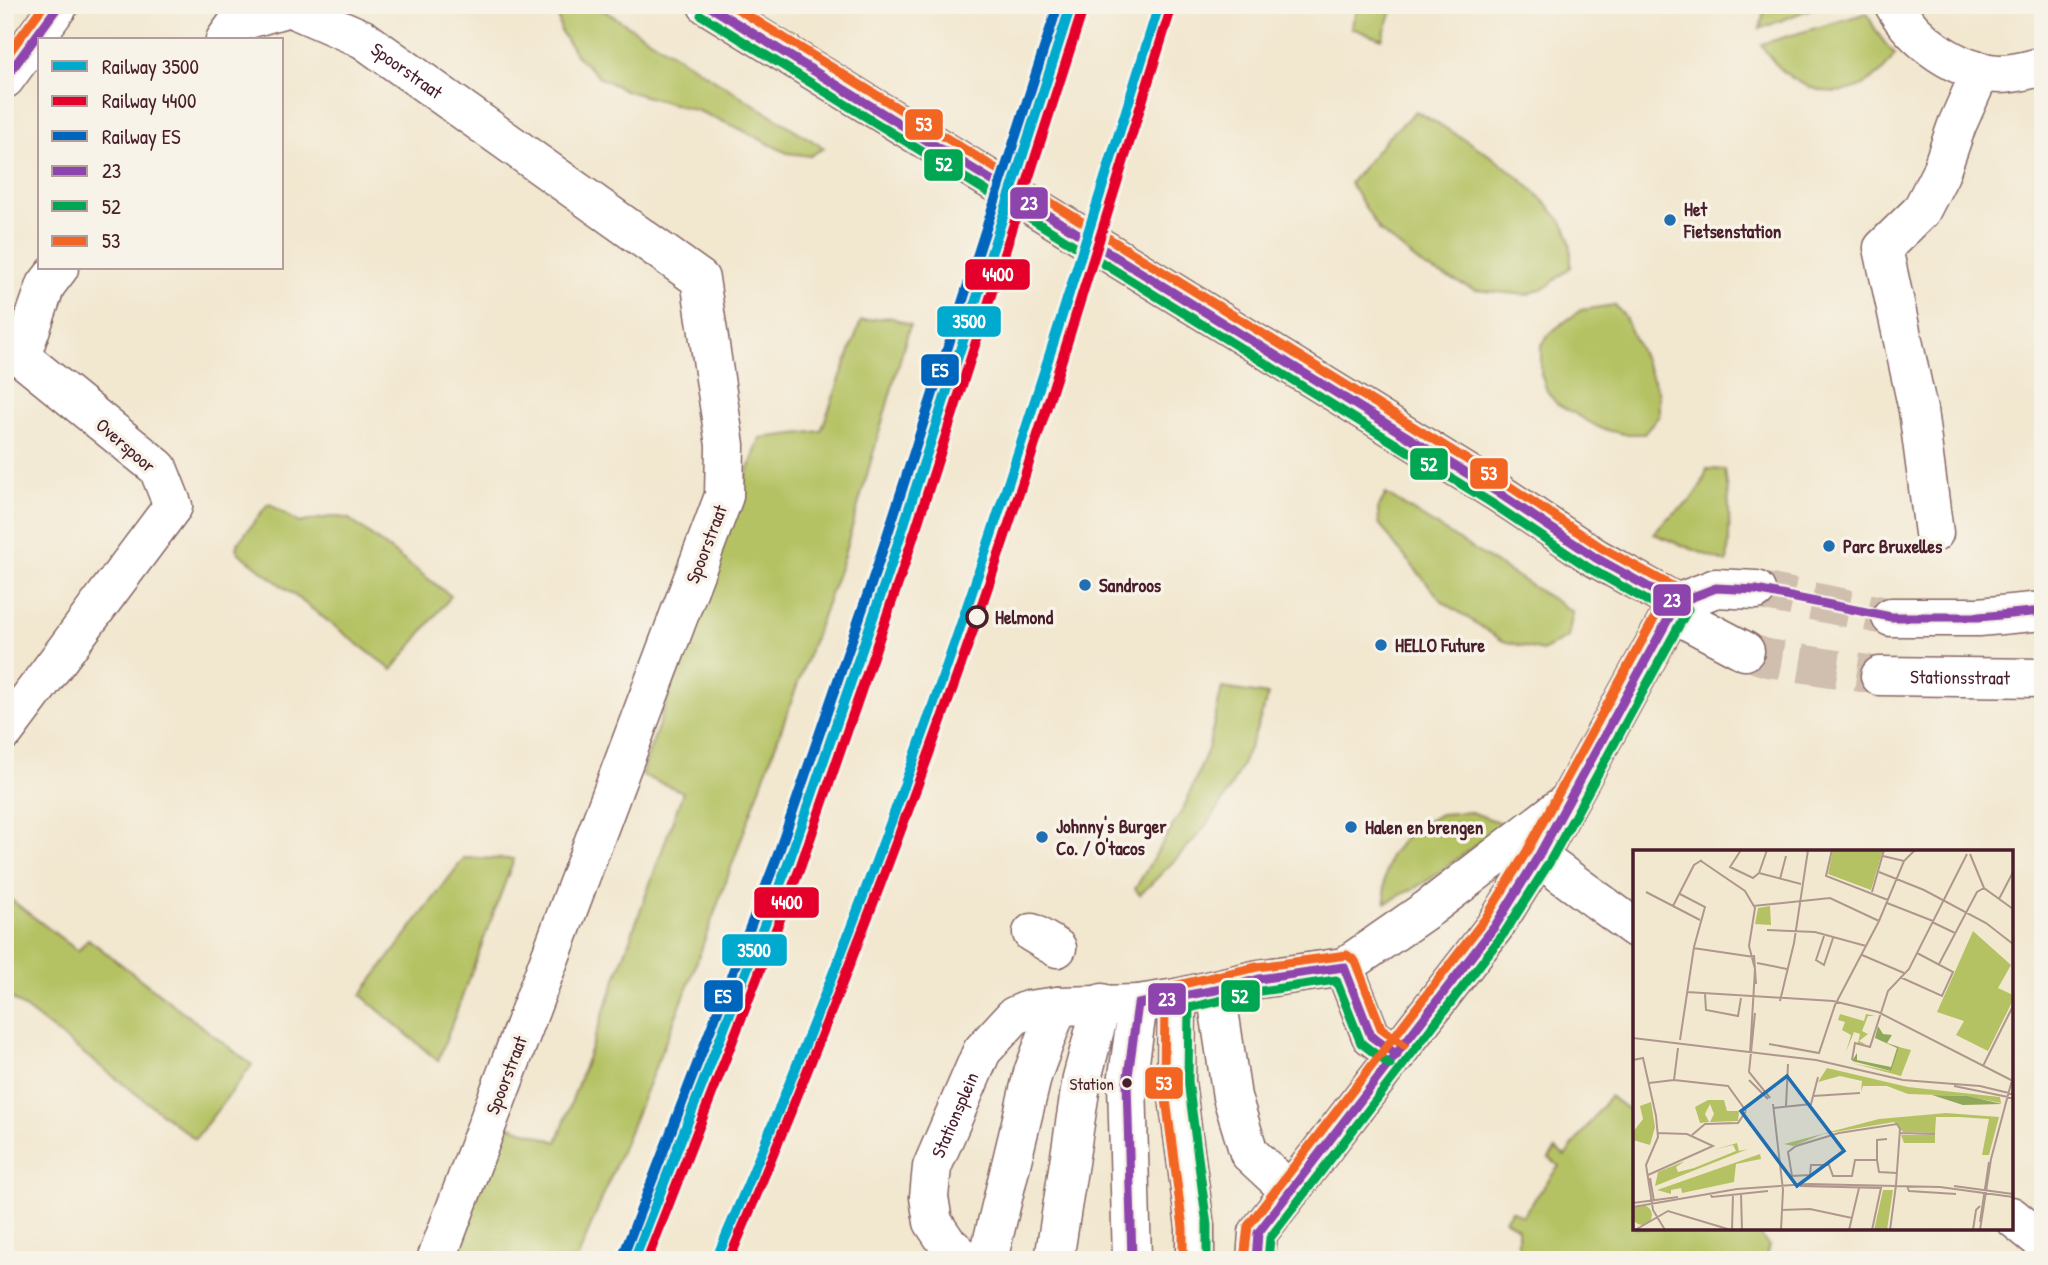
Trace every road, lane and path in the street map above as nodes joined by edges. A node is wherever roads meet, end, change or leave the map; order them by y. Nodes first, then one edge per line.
1 (59, 5) edge
2 (707, 5) edge
3 (1894, 5) edge
4 (289, 7) edge
5 (227, 38) edge
6 (2043, 66) edge
7 (1980, 71) junction
8 (5, 79) edge
9 (58, 270) edge
10 (1934, 533) dead end
11 (1756, 590) tunnel mouth
12 (1677, 603) junction
13 (2043, 611) edge
14 (1891, 617) tunnel mouth
15 (1745, 651) tunnel mouth
16 (1880, 676) tunnel mouth
17 (2043, 678) edge
18 (5, 731) edge
19 (1566, 803) junction
20 (1538, 857) junction
21 (1633, 927) edge
22 (1344, 967) junction
23 (1216, 990) junction
24 (1177, 998) junction
25 (1120, 1003) junction
26 (1058, 1006) junction
27 (1397, 1055) junction
28 (1290, 1191) junction
29 (2013, 1218) edge
30 (2043, 1242) edge
31 (436, 1260) edge
32 (966, 1260) edge
33 (988, 1260) edge
34 (1054, 1260) edge
35 (1132, 1260) edge
36 (1195, 1260) edge
37 (1256, 1260) edge

1 - 8 street
2 - 12 street
3 - 7 street
4 - 5 street
4 - 31 street, Spoorstraat
6 - 7 street
7 - 10 street
9 - 18 street, Overspoor
11 - 12 street
12 - 15 street
12 - 19 street, Stationsplein
13 - 14 street
16 - 17 street, Stationsstraat
19 - 20 street, Stationsplein
19 - 22 street, Stationsplein
20 - 21 street
20 - 27 street, Stationsplein
22 - 23 street, Stationsplein
22 - 27 street
23 - 24 street, Stationsplein
23 - 28 street
24 - 25 street, Stationsplein
24 - 36 street
25 - 26 street, Stationsplein
25 - 34 street
25 - 35 street
26 - 32 street, Stationsplein
26 - 33 street
27 - 28 street, Stationsplein
28 - 37 street, Stationsplein
29 - 30 street

